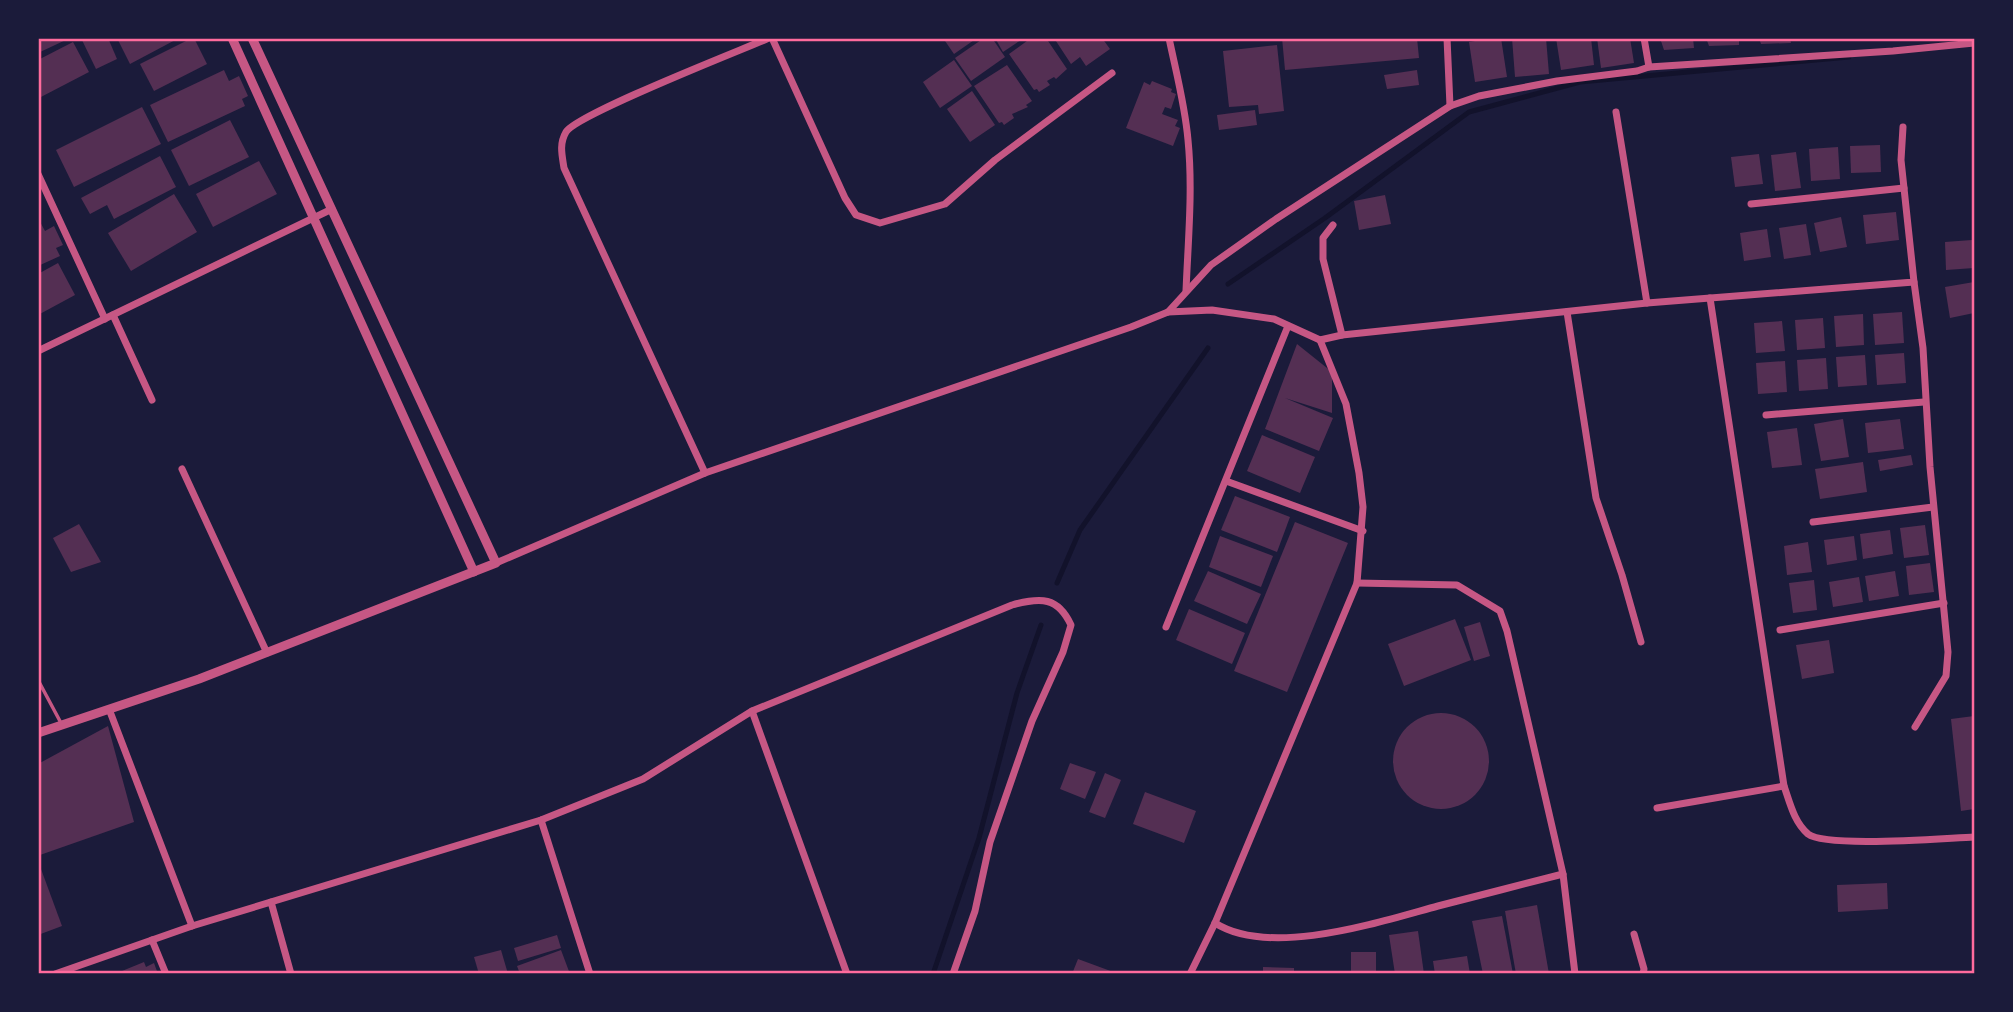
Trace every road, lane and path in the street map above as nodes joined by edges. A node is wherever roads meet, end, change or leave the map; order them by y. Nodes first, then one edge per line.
1 (252, 38) edge
2 (771, 38) edge
3 (1169, 38) edge
4 (1447, 38) edge
5 (1644, 38) edge
6 (233, 39) edge
7 (1975, 43) edge
8 (1649, 67) junction
9 (1112, 74) dead end
10 (1450, 106) junction
11 (1616, 112) dead end
12 (1903, 127) dead end
13 (38, 174) edge
14 (1904, 188) junction
15 (1751, 204) dead end
16 (331, 209) junction
17 (314, 218) junction
18 (1333, 225) dead end
19 (1914, 282) junction
20 (1186, 292) junction
21 (1710, 298) junction
22 (1647, 303) junction
23 (1168, 312) junction
24 (1567, 312) junction
25 (113, 315) junction
26 (104, 319) junction
27 (1289, 326) junction
28 (1342, 335) junction
29 (1320, 340) junction
30 (38, 351) edge
31 (152, 400) dead end
32 (1924, 402) junction
33 (1766, 415) dead end
34 (182, 469) dead end
35 (705, 473) junction
36 (1226, 481) junction
37 (1933, 506) junction
38 (1813, 523) dead end
39 (1363, 531) junction
40 (496, 563) junction
41 (474, 572) junction
42 (1357, 583) junction
43 (1944, 603) junction
44 (1166, 627) dead end
45 (1780, 630) dead end
46 (1641, 642) dead end
47 (267, 653) junction
48 (38, 680) edge
49 (109, 709) junction
50 (752, 711) junction
51 (62, 725) junction
52 (1915, 727) dead end
53 (38, 733) edge
54 (1784, 786) junction
55 (1657, 808) dead end
56 (541, 820) junction
57 (1975, 837) edge
58 (1563, 874) junction
59 (271, 902) junction
60 (1215, 923) junction
61 (192, 926) junction
62 (1634, 934) dead end
63 (152, 940) junction
64 (55, 974) edge
65 (166, 974) edge
66 (291, 974) edge
67 (590, 974) edge
68 (847, 974) edge
69 (953, 974) edge
70 (1190, 974) edge
71 (1575, 974) edge
72 (1643, 974) edge

1 - 16 street
2 - 9 street
2 - 35 street
3 - 20 street
4 - 10 street
5 - 8 street
6 - 17 street
7 - 8 street
8 - 10 street
10 - 20 street
11 - 22 street
12 - 14 street
13 - 26 street
14 - 15 street
14 - 19 street
16 - 17 street
16 - 40 street
17 - 25 street
17 - 41 street
18 - 28 street
19 - 21 street
19 - 32 street
20 - 23 street
21 - 22 street
21 - 54 street
22 - 24 street
23 - 27 street
23 - 35 street
24 - 28 street
24 - 46 street
25 - 26 street
25 - 31 street
26 - 30 street
27 - 29 street
27 - 36 street
28 - 29 street
29 - 39 street
32 - 33 street
32 - 37 street
34 - 47 street
35 - 40 street
36 - 39 street
36 - 44 street
37 - 38 street
37 - 43 street
39 - 42 street
40 - 41 street
41 - 47 street
42 - 58 street
42 - 60 street
43 - 45 street
43 - 52 street
47 - 49 street
48 - 51 lane
49 - 51 street
49 - 61 street
50 - 56 street
50 - 68 street
50 - 69 street
51 - 53 street
54 - 55 street
54 - 57 street
56 - 59 street
56 - 67 street
58 - 60 street
58 - 71 street
59 - 61 street
59 - 66 street
60 - 70 street
61 - 63 street
62 - 72 street
63 - 64 street
63 - 65 street

